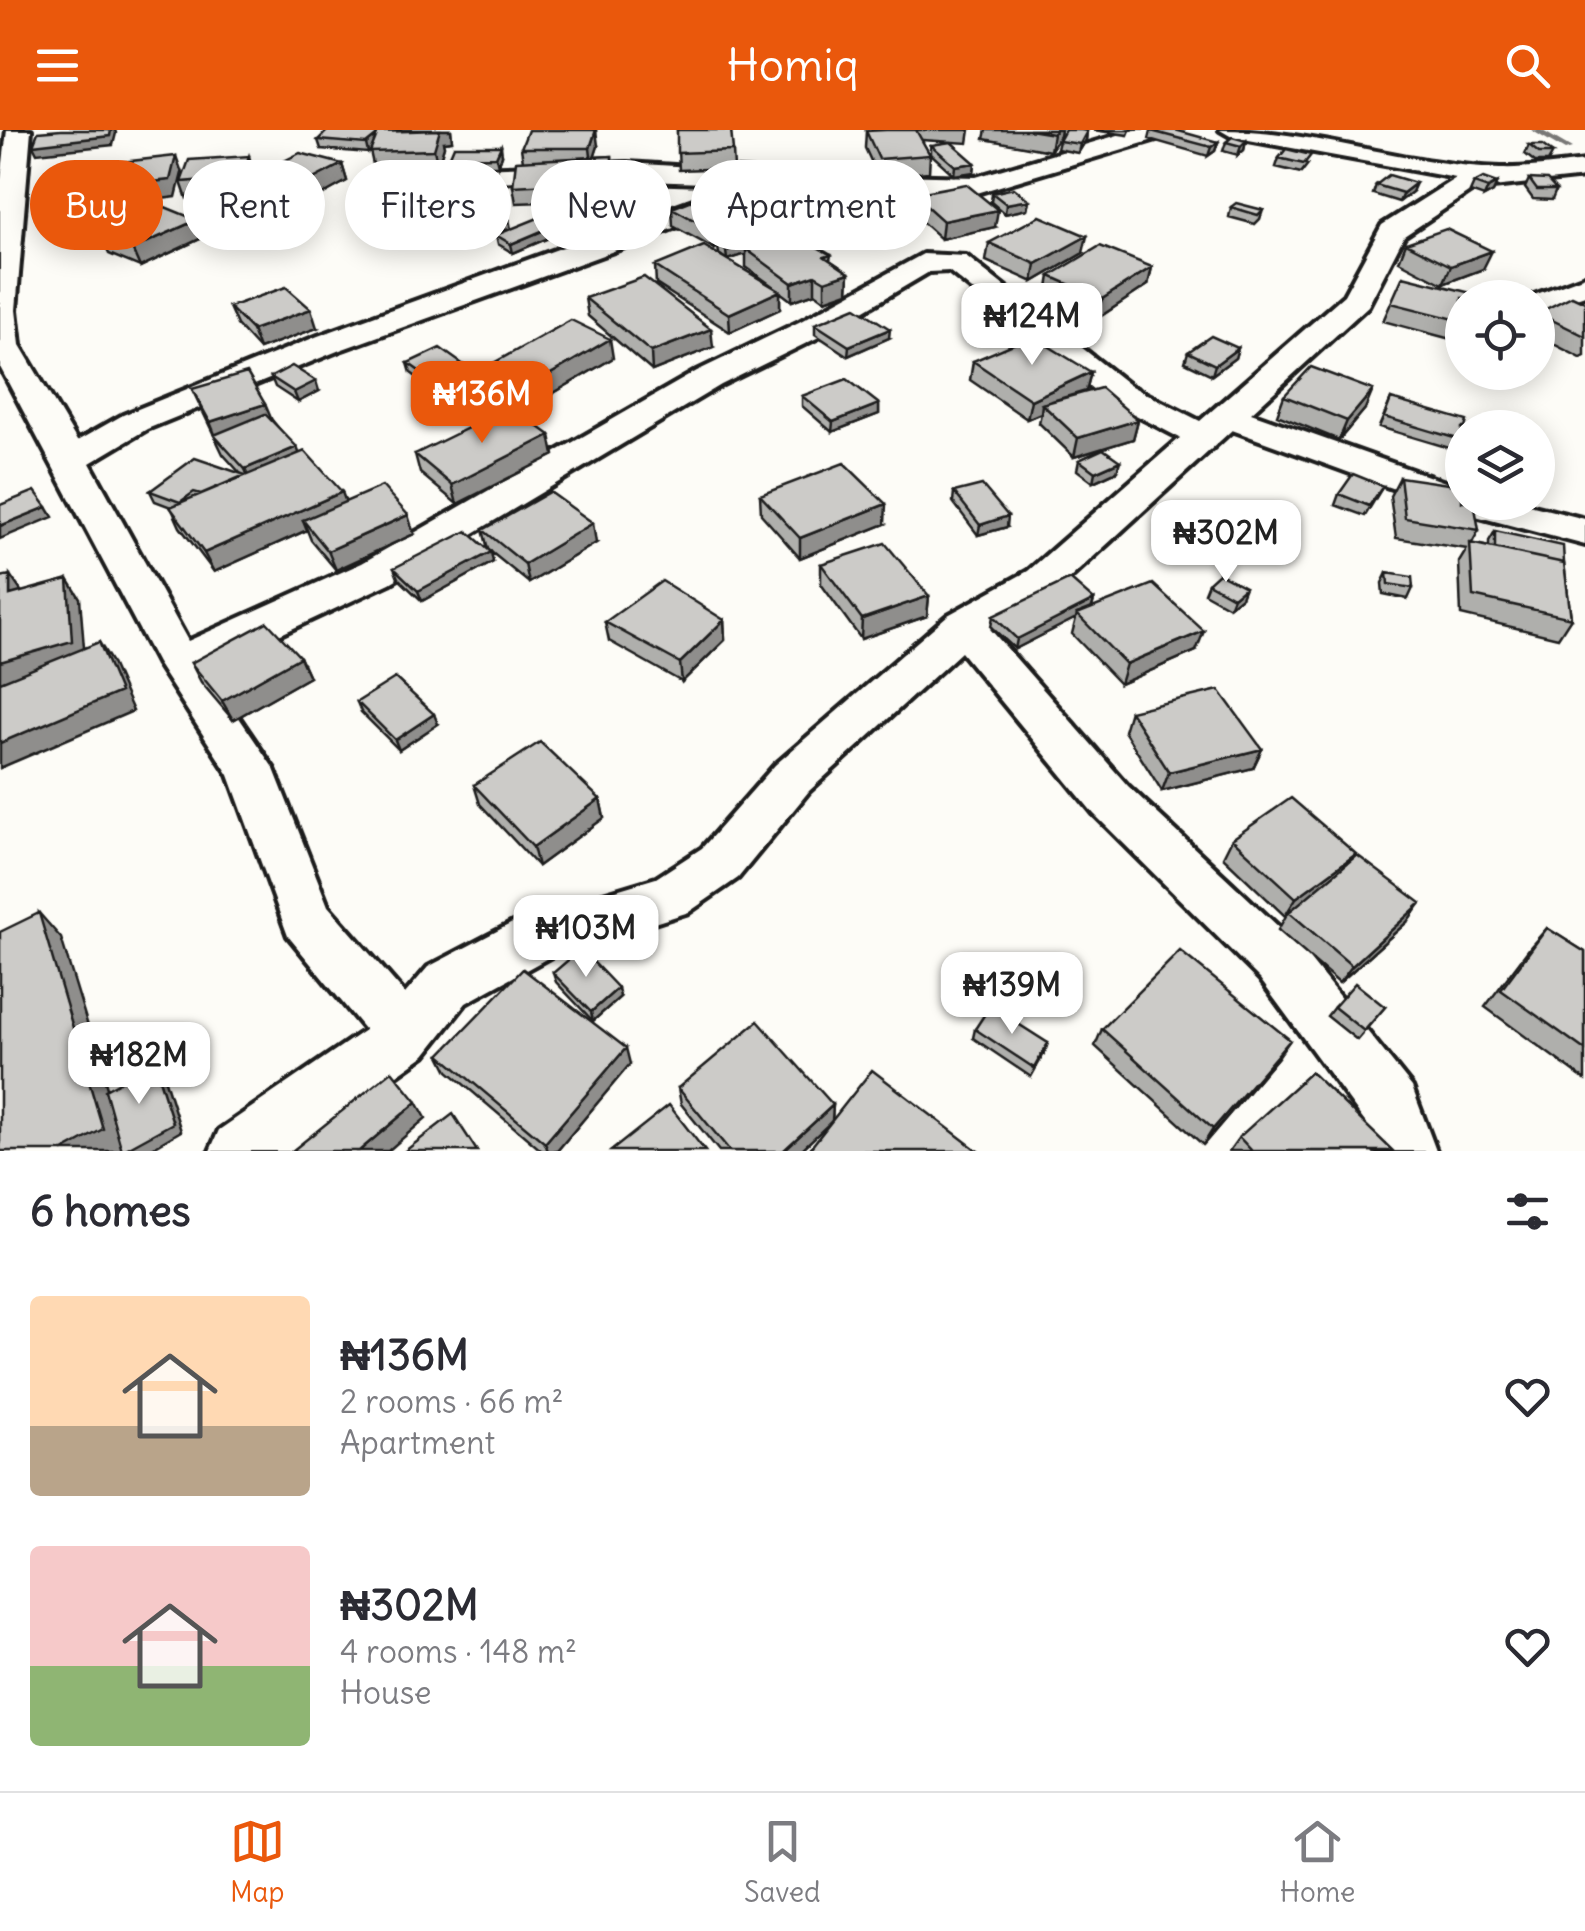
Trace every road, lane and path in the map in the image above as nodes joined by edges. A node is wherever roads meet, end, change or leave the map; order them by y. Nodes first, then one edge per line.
1 (19, 130) edge
2 (1161, 130) edge
3 (1232, 130) edge
4 (1585, 169) edge
5 (6, 171) edge
6 (511, 172) edge
7 (691, 173) edge
8 (1501, 176) junction
9 (931, 183) edge
10 (691, 211) edge
11 (1585, 285) edge
12 (1555, 296) edge
13 (1, 310) edge
14 (2, 346) edge
15 (1218, 427) junction
16 (70, 460) junction
17 (1445, 496) edge
18 (1537, 520) edge
19 (1585, 532) edge
20 (963, 626) junction
21 (180, 663) junction
22 (405, 1036) junction
23 (240, 1151) edge
24 (1406, 1151) edge

1 - 5 street
2 - 9 street
3 - 8 street
4 - 8 street
5 - 13 street
6 - 7 street
8 - 15 street
10 - 16 street
11 - 12 street
13 - 14 street
14 - 16 street
15 - 17 street
15 - 20 street
15 - 21 street
16 - 21 street
18 - 19 street
20 - 22 street
20 - 24 street
21 - 22 street
22 - 23 street

